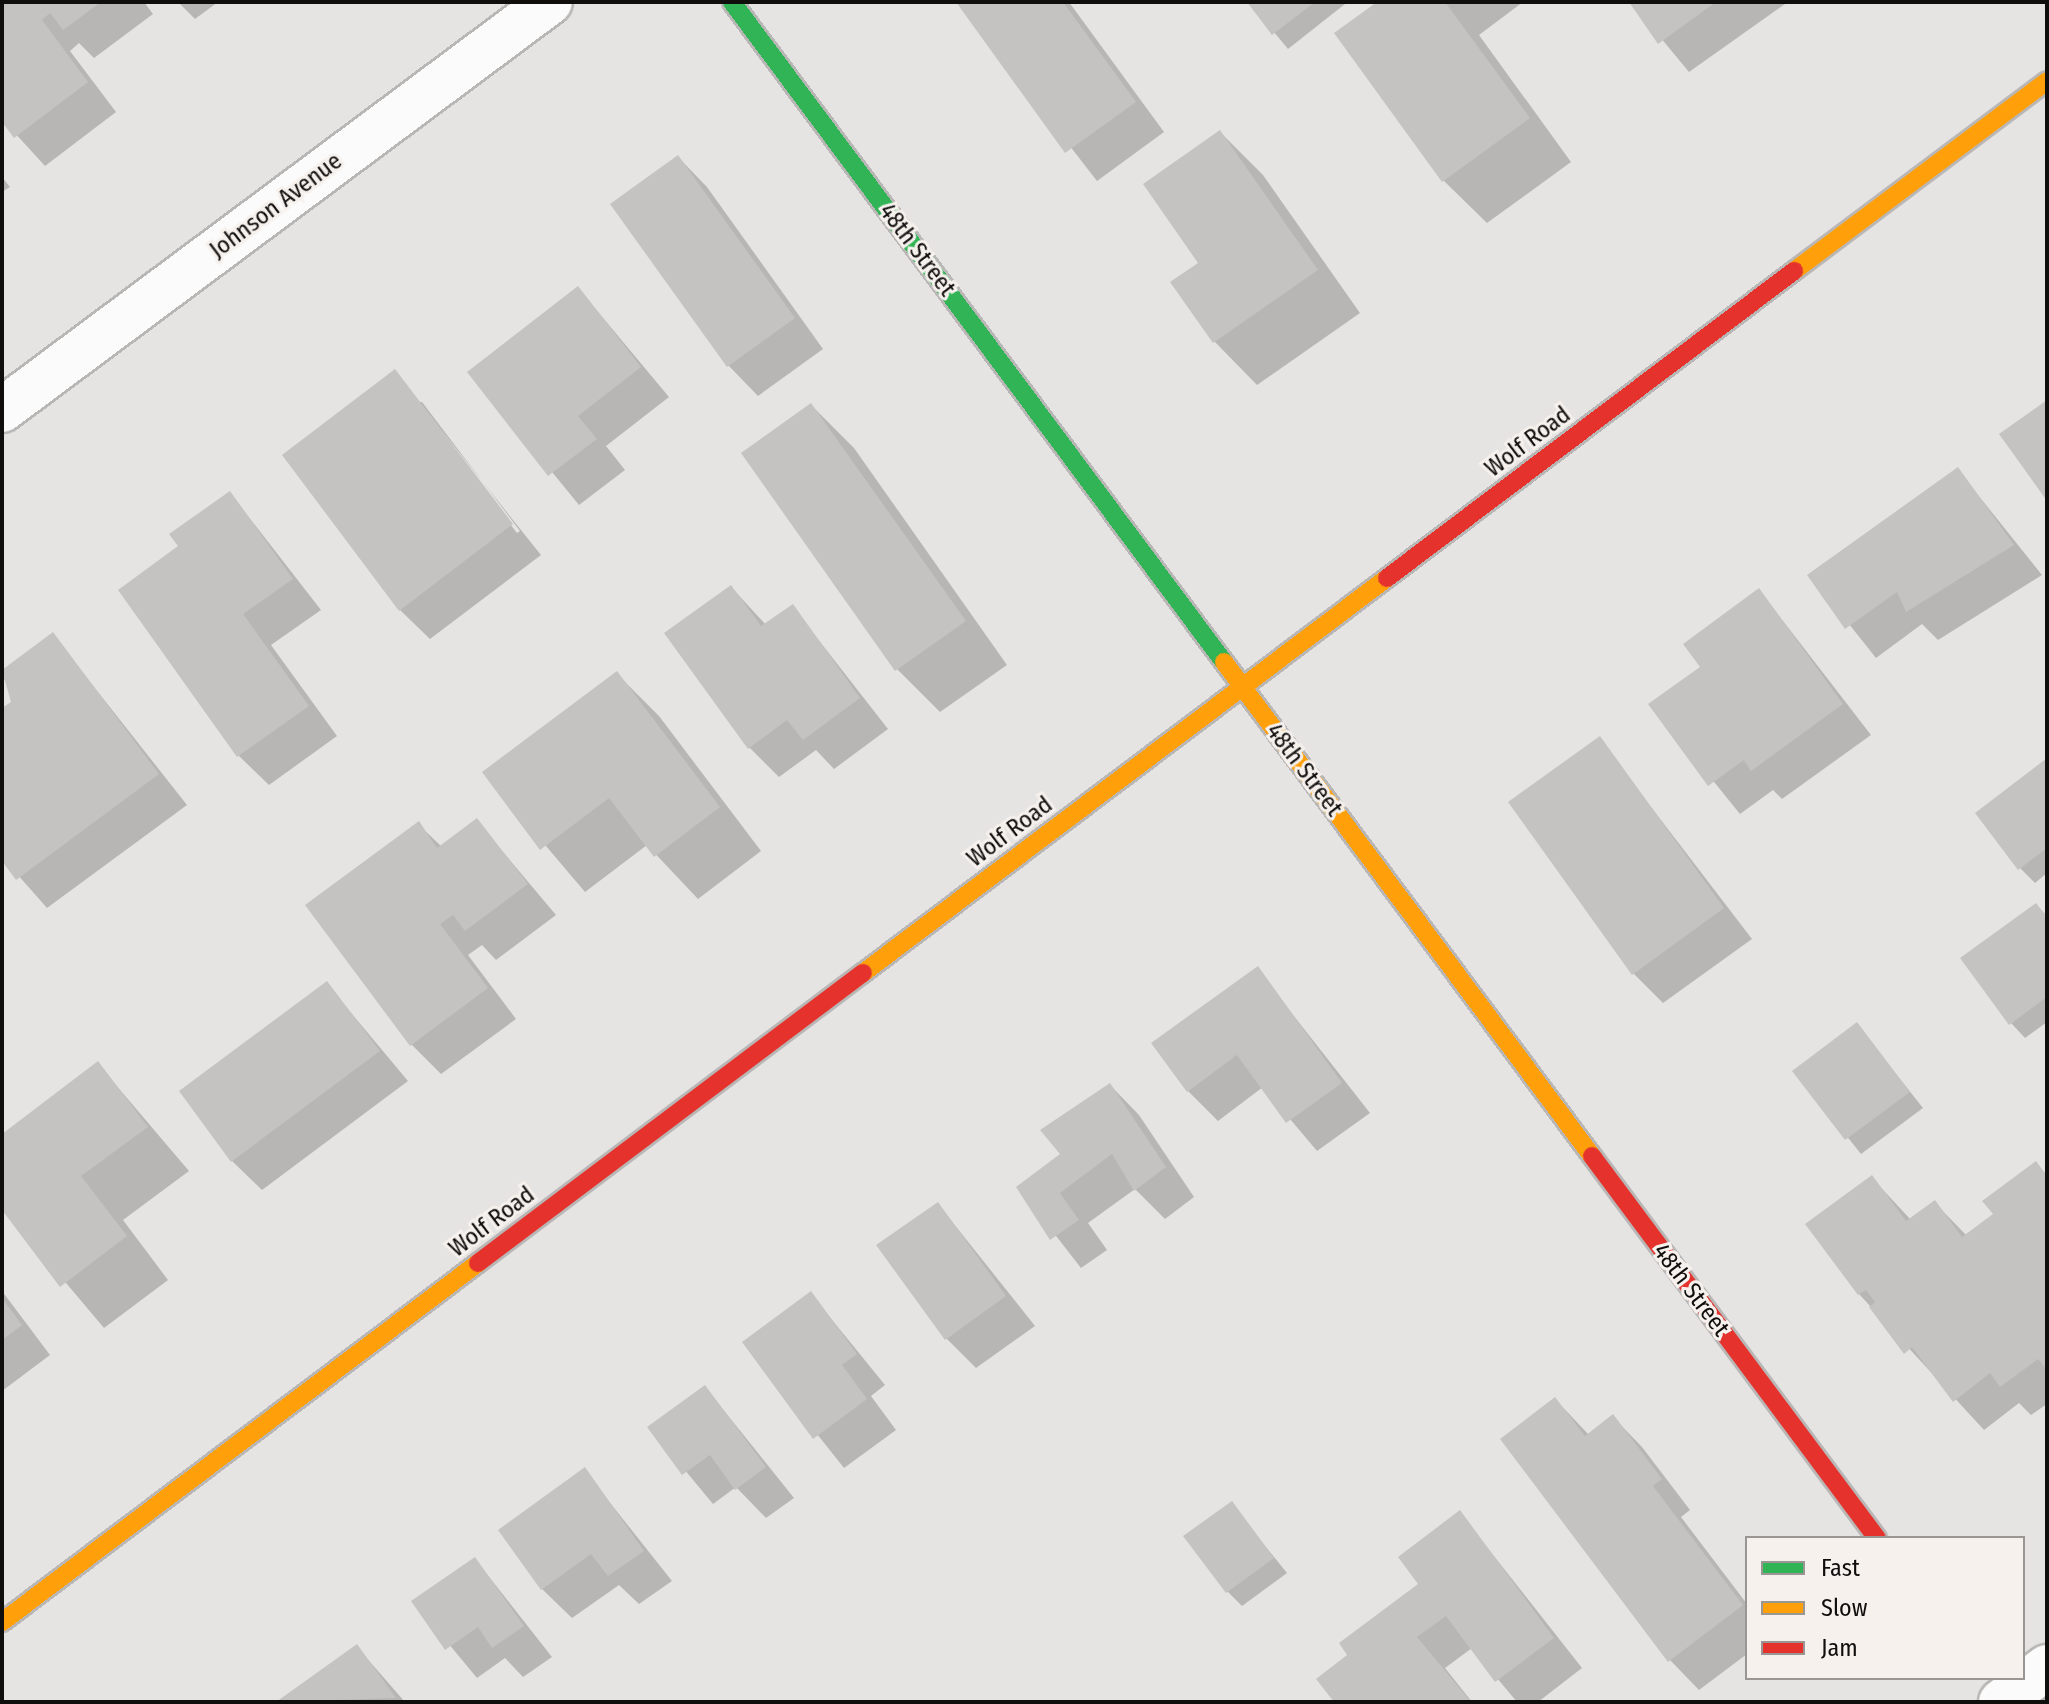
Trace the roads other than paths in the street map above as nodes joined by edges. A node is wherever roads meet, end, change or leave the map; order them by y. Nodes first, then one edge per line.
1 (550, 2) edge
2 (732, 2) edge
3 (2047, 81) edge
4 (2, 410) edge
5 (1242, 687) junction
6 (1876, 1536) edge
7 (2, 1622) edge
8 (2047, 1667) edge
9 (1983, 1680) edge
10 (2000, 1702) edge

1 - 4 street, Johnson Avenue
2 - 5 main road, 48th Street
3 - 5 main road, Wolf Road
5 - 6 main road, 48th Street
5 - 7 main road, Wolf Road
8 - 10 street
9 - 10 street

